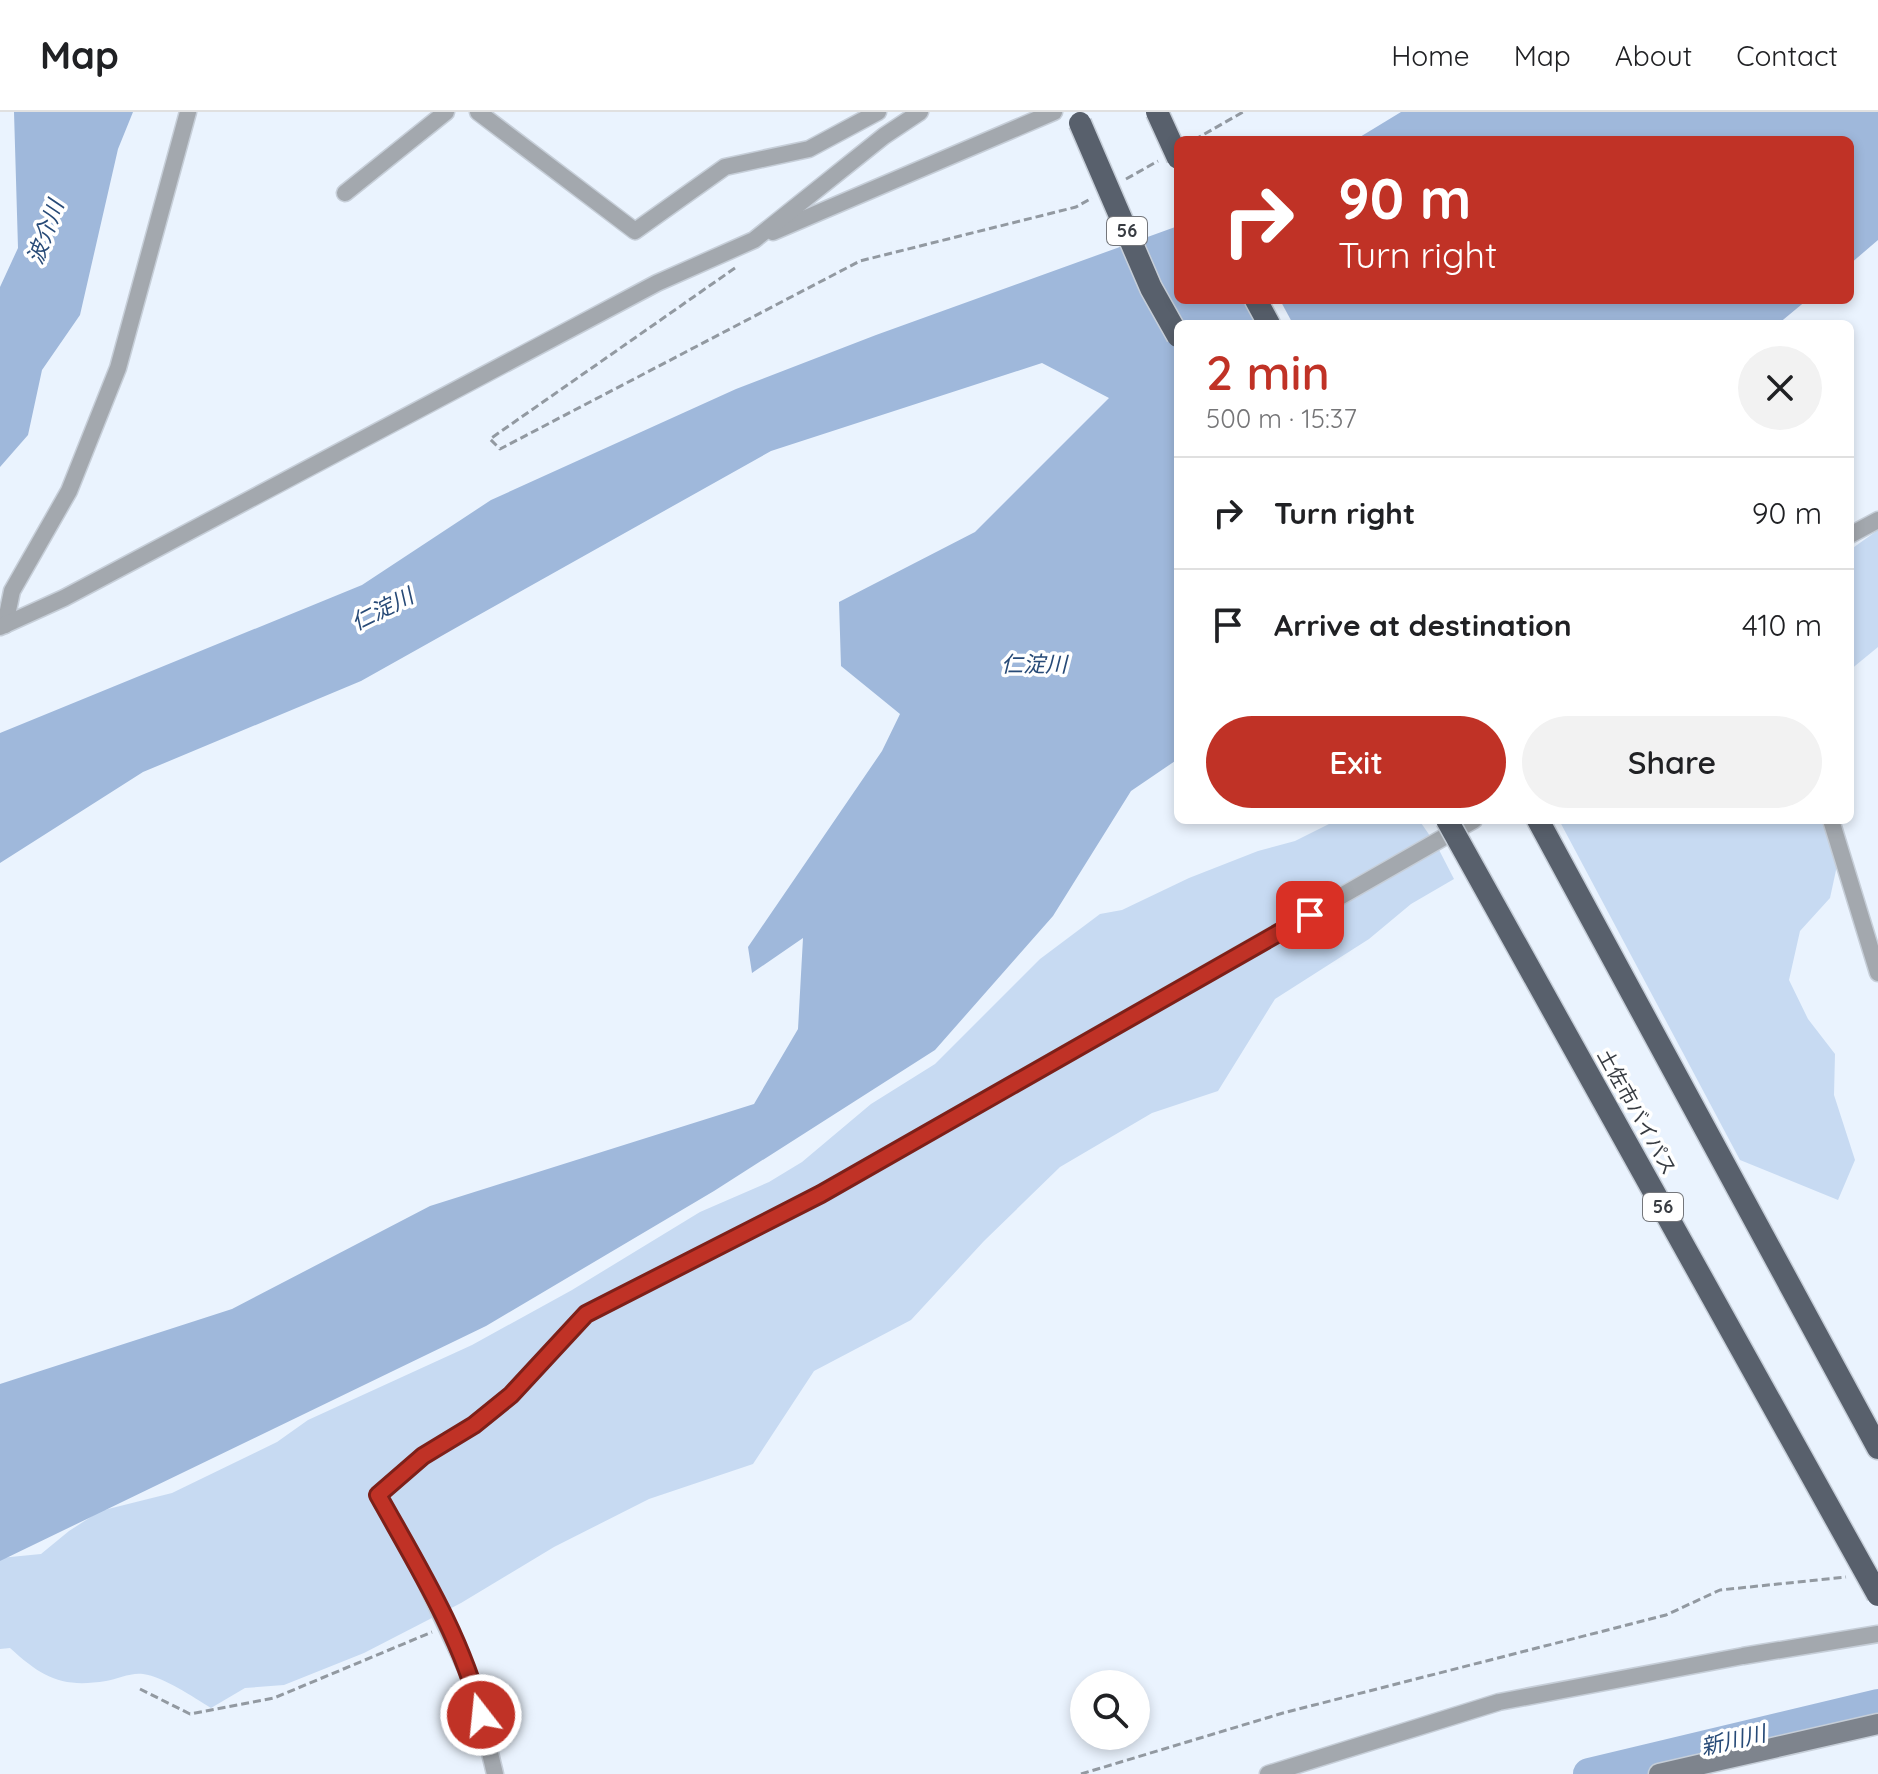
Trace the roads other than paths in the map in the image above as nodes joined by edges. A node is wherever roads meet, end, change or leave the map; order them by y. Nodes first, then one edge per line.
1 (188, 112) edge
2 (446, 112) edge
3 (478, 112) edge
4 (878, 112) edge
5 (920, 112) edge
6 (1054, 112) edge
7 (1157, 112) edge
8 (1076, 116) edge
9 (1172, 157) edge
10 (345, 193) dead end
11 (750, 242) junction
12 (1174, 329) edge
13 (1878, 520) edge
14 (1854, 533) edge
15 (2, 626) edge
16 (1449, 824) edge
17 (1467, 824) edge
18 (1540, 824) edge
19 (1832, 824) edge
20 (1878, 973) edge
21 (1878, 1448) edge
22 (1878, 1595) edge
23 (1878, 1634) edge
24 (1878, 1724) edge
25 (495, 1774) edge
26 (1268, 1774) edge
27 (1659, 1774) edge

1 - 15 street
2 - 10 street
3 - 4 street
5 - 11 street
6 - 11 street
7 - 9 highway, bridge
8 - 12 highway, 56, bridge
11 - 15 street
13 - 14 street
16 - 22 highway, 土佐市バイパス / 56, bridge
17 - 25 street
18 - 21 highway
19 - 20 street
23 - 26 street
24 - 27 main road

